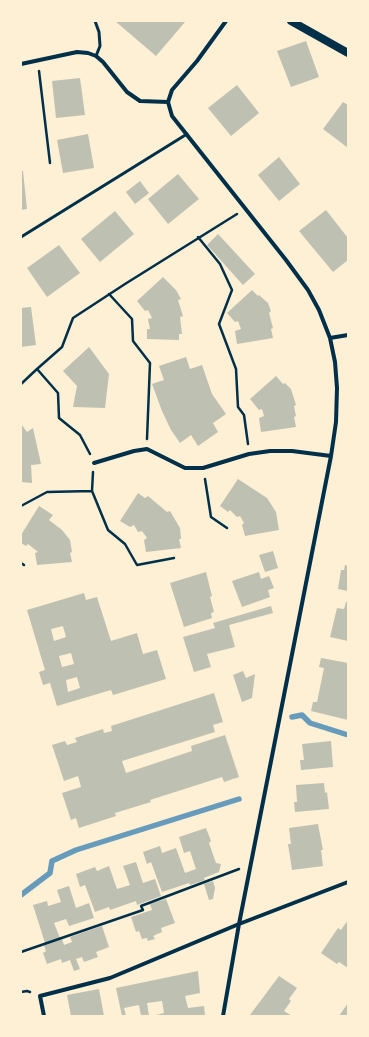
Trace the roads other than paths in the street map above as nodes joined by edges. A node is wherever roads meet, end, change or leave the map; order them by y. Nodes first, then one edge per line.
1 (95, 21) edge
2 (226, 21) edge
3 (291, 21) edge
4 (348, 53) edge
5 (96, 56) junction
6 (21, 64) edge
7 (168, 102) junction
8 (187, 134) junction
9 (21, 237) edge
10 (348, 334) edge
11 (330, 338) junction
12 (331, 456) junction
13 (94, 463) road end
14 (348, 882) edge
15 (239, 924) junction
16 (44, 1016) edge
17 (223, 1016) edge

1 - 5 lane
2 - 7 street
3 - 4 main road
5 - 6 street
5 - 7 street
7 - 8 street
8 - 9 lane
8 - 11 street
10 - 11 street
11 - 12 street
12 - 13 street
12 - 15 street
14 - 15 street
15 - 16 street
15 - 17 street

